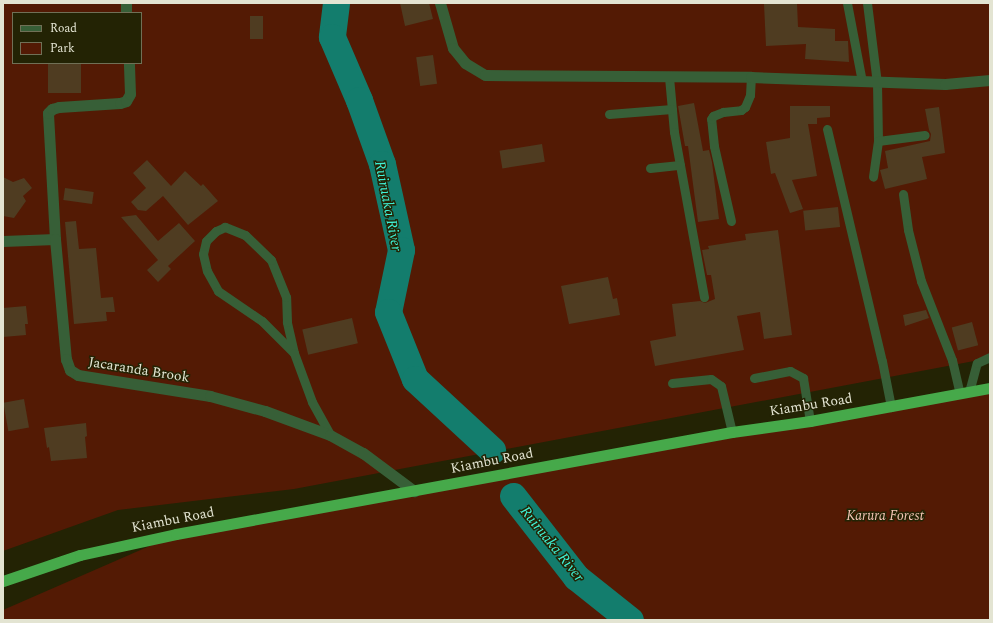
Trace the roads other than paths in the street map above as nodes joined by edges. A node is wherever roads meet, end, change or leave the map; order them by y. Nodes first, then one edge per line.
1 (440, 3) edge
2 (847, 3) edge
3 (867, 3) edge
4 (129, 64) edge
5 (669, 77) junction
6 (751, 77) junction
7 (990, 80) edge
8 (862, 82) junction
9 (876, 83) junction
10 (672, 109) junction
11 (609, 114) dead end
12 (827, 129) dead end
13 (925, 135) dead end
14 (878, 140) junction
15 (680, 166) junction
16 (650, 168) dead end
17 (873, 177) dead end
18 (903, 194) dead end
19 (731, 221) dead end
20 (55, 239) junction
21 (3, 241) edge
22 (704, 297) dead end
23 (294, 353) junction
24 (990, 357) edge
25 (754, 378) dead end
26 (672, 383) dead end
27 (990, 388) edge
28 (964, 393) junction
29 (891, 407) junction
30 (810, 421) junction
31 (732, 432) junction
32 (330, 435) junction
33 (414, 491) junction
34 (3, 581) edge

1 - 5 street
2 - 8 lane
3 - 9 lane
4 - 20 street, Jacaranda Brook
5 - 6 street
5 - 10 lane
6 - 8 street
6 - 19 lane
7 - 9 street
8 - 9 street
9 - 14 lane
10 - 11 lane
10 - 15 lane
12 - 29 lane
13 - 14 lane
14 - 17 lane
15 - 16 lane
15 - 22 lane
18 - 28 lane
20 - 21 street
20 - 32 street, Jacaranda Brook
23 - 23 lane
23 - 32 lane
24 - 28 lane
25 - 30 lane
26 - 31 lane
27 - 28 highway, Kiambu Road
28 - 29 highway, Kiambu Road
29 - 30 highway, Kiambu Road
30 - 31 highway, Kiambu Road
31 - 33 highway, Kiambu Road
32 - 33 street, Jacaranda Brook
33 - 34 highway, Kiambu Road

